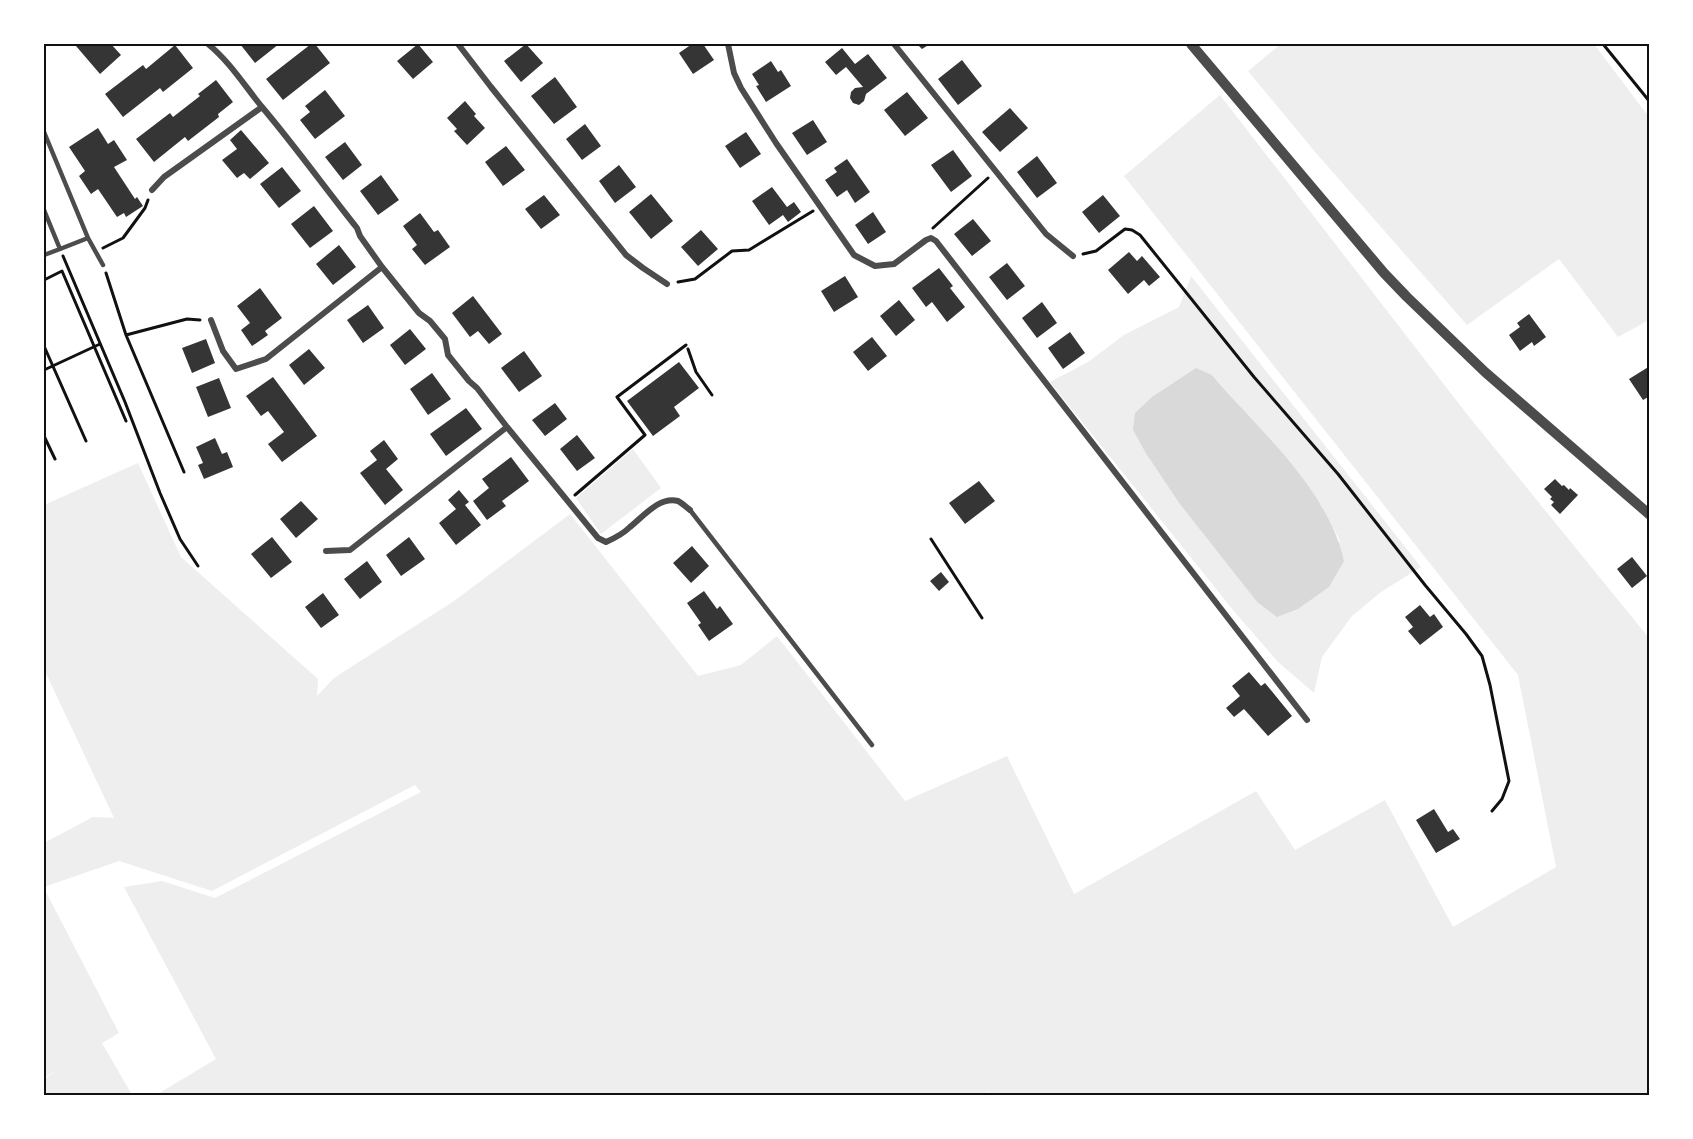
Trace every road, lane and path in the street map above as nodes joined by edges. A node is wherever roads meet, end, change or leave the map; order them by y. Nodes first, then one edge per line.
1 (208, 44) edge
2 (458, 44) edge
3 (728, 44) edge
4 (894, 44) edge
5 (1191, 44) edge
6 (1603, 44) edge
7 (1650, 102) edge
8 (262, 107) junction
9 (44, 132) edge
10 (996, 171) junction
11 (152, 190) joint
12 (820, 206) junction
13 (44, 210) edge
14 (88, 238) junction
15 (931, 238) junction
16 (60, 249) junction
17 (44, 255) edge
18 (1072, 256) joint
19 (103, 265) junction
20 (382, 267) junction
21 (44, 280) edge
22 (667, 284) joint
23 (211, 320) joint
24 (126, 335) junction
25 (100, 344) junction
26 (44, 346) edge
27 (94, 347) junction
28 (52, 366) junction
29 (44, 370) edge
30 (712, 395) dead end
31 (126, 421) dead end
32 (507, 427) junction
33 (44, 439) edge
34 (86, 441) dead end
35 (55, 459) dead end
36 (184, 472) dead end
37 (568, 501) junction
38 (690, 510) joint
39 (1650, 515) edge
40 (931, 539) dead end
41 (326, 551) dead end
42 (198, 566) dead end
43 (982, 618) dead end
44 (1307, 720) dead end
45 (872, 746) dead end
46 (1492, 811) dead end

1 - 8 street
2 - 22 street
3 - 12 street
4 - 10 street
5 - 39 street
6 - 7 path
8 - 11 street
8 - 20 street
9 - 14 lane
10 - 15 path
10 - 18 street
11 - 19 path
12 - 15 street
12 - 22 path
13 - 16 lane
14 - 16 lane
14 - 19 lane
15 - 44 street
16 - 17 lane
16 - 25 path
18 - 46 path
19 - 24 path
20 - 23 street
20 - 32 street
21 - 27 path
23 - 24 path
24 - 36 path
25 - 27 path
25 - 42 path
26 - 28 path
27 - 28 path
27 - 31 path
28 - 29 path
28 - 34 path
30 - 37 path
32 - 37 street
32 - 41 street
33 - 35 path
37 - 38 street
38 - 45 lane
40 - 43 path

